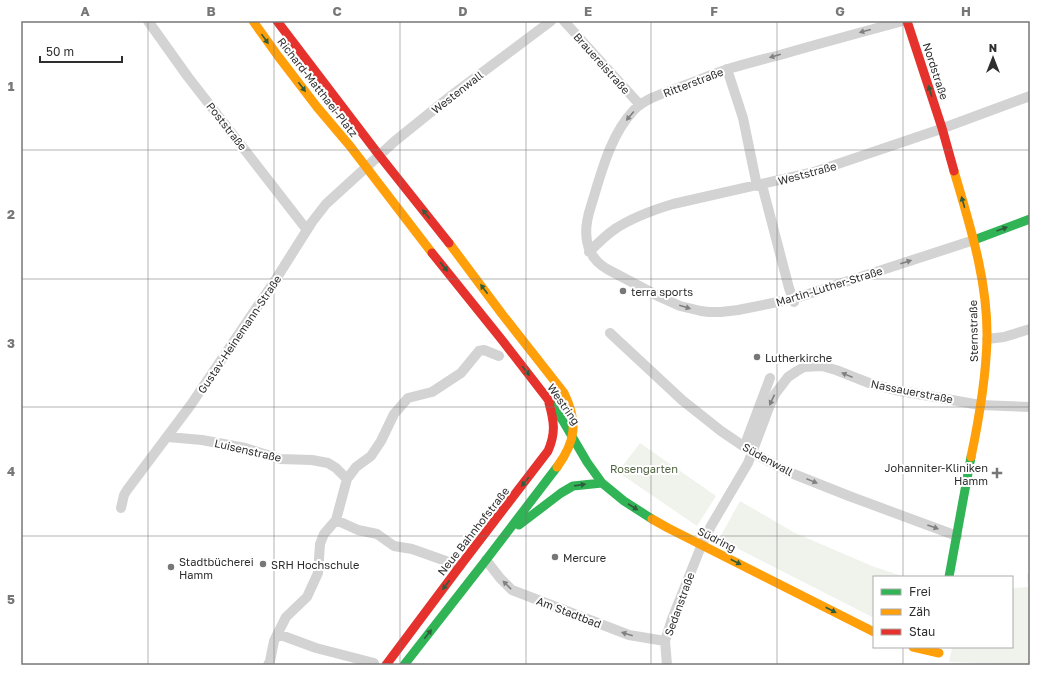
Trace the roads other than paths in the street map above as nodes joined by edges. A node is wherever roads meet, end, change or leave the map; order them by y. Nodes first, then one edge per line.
1 (148, 21) edge
2 (253, 21) edge
3 (277, 21) edge
4 (551, 21) edge
5 (564, 21) edge
6 (903, 21) edge
7 (907, 21) edge
8 (727, 69) junction
9 (1030, 96) edge
10 (640, 105) junction
11 (942, 128) junction
12 (379, 155) junction
13 (366, 167) junction
14 (760, 185) junction
15 (1030, 219) edge
16 (307, 230) junction
17 (974, 240) junction
18 (589, 252) junction
19 (793, 300) junction
20 (1030, 329) edge
21 (610, 333) dead end
22 (987, 339) junction
23 (499, 356) dead end
24 (797, 371) joint
25 (770, 378) dead end
26 (549, 402) junction
27 (980, 405) junction
28 (1030, 406) edge
29 (168, 437) junction
30 (573, 437) junction
31 (747, 439) dead end
32 (752, 452) junction
33 (347, 479) junction
34 (602, 483) junction
35 (121, 508) dead end
36 (336, 520) junction
37 (957, 536) junction
38 (503, 538) junction
39 (702, 544) junction
40 (486, 560) junction
41 (460, 566) junction
42 (949, 576) edge
43 (873, 631) edge
44 (278, 634) junction
45 (665, 641) junction
46 (917, 648) edge
47 (939, 653) edge
48 (374, 662) dead end
49 (268, 665) edge
50 (386, 665) edge
51 (404, 665) edge
52 (667, 665) edge

1 - 16 street, Poststraße
2 -> 13 main road, Richard-Matthaei-Platz
3 - 12 main road, Richard-Matthaei-Platz
4 - 12 street, Westenwall
5 - 10 street, Brauereistraße
6 -> 8 street, Ritterstraße
11 -> 7 main road, Nordstraße
8 - 10 street, Ritterstraße
8 - 14 street
9 - 11 street, Weststraße
10 -> 18 street, Ritterstraße
11 - 14 street, Weststraße
17 -> 11 main road, Sternstraße
12 - 13 street, Westenwall
30 -> 12 main road, Westring
13 - 16 street, Gustav-Heinemann-Straße
13 -> 26 main road, Westring
14 - 18 street, Weststraße
14 - 19 street
17 -> 15 main road, Martin-Luther-Straße
16 - 29 street, Gustav-Heinemann-Straße
19 -> 17 street, Martin-Luther-Straße
17 - 22 main road, Sternstraße
18 -> 19 street, Martin-Luther-Straße
20 - 22 street
21 - 32 street, Südenwall
22 - 27 main road, Sternstraße
23 - 33 street
27 -> 24 street, Nassauerstraße
24 -> 32 street, Sedanstraße
25 - 31 street
26 - 30 main road, Westring
26 -> 41 main road, Neue Bahnhofstraße
27 - 28 street, Nassauerstraße
27 - 37 main road, Sternstraße
29 - 33 street, Luisenstraße
29 - 35 street, Gustav-Heinemann-Straße
30 - 34 main road, Südring
30 - 38 main road
32 -> 37 street, Südenwall
32 - 39 street, Sedanstraße
33 - 36 street
38 -> 34 main road
34 -> 39 main road, Südring
36 - 41 street
36 - 44 street
37 - 42 main road, Sternstraße
38 - 40 main road
39 -> 43 main road, Südring
39 - 45 street, Sedanstraße
45 -> 40 street, Am Stadtbad
51 -> 40 main road
41 -> 50 main road, Neue Bahnhofstraße
44 - 48 street
44 - 49 street
45 - 52 street, Sedanstraße
46 - 47 main road

